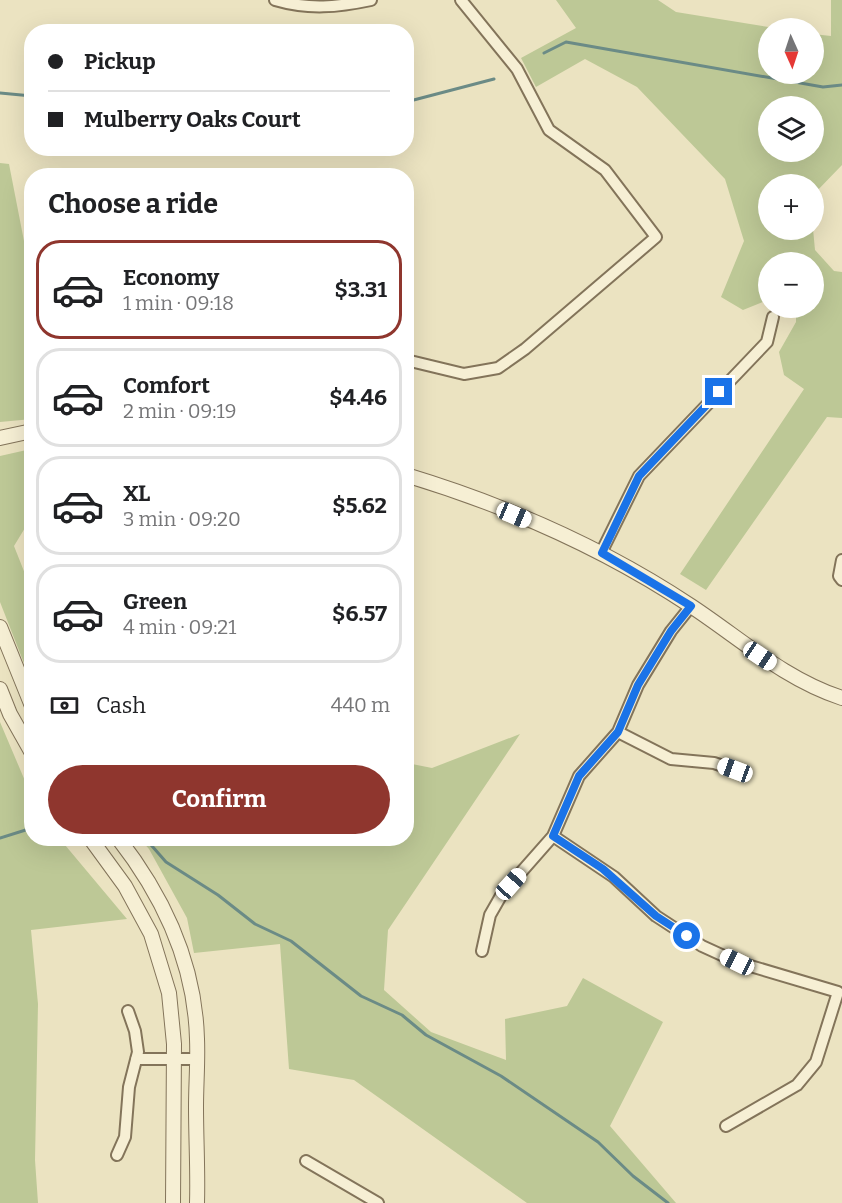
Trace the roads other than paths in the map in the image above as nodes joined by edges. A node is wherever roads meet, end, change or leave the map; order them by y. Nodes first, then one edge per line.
1 (275, 0) edge
2 (371, 0) edge
3 (461, 0) edge
4 (773, 318) edge
5 (414, 362) edge
6 (24, 433) edge
7 (0, 438) edge
8 (414, 478) edge
9 (602, 553) junction
10 (842, 560) edge
11 (842, 580) edge
12 (691, 606) junction
13 (0, 627) edge
14 (3, 643) edge
15 (0, 689) edge
16 (24, 689) edge
17 (842, 698) edge
18 (618, 732) junction
19 (24, 739) edge
20 (735, 770) dead end
21 (553, 836) junction
22 (96, 846) edge
23 (124, 846) edge
24 (482, 951) dead end
25 (840, 992) edge
26 (128, 1011) dead end
27 (136, 1059) junction
28 (174, 1059) junction
29 (197, 1059) junction
30 (726, 1126) dead end
31 (117, 1155) dead end
32 (306, 1161) dead end
33 (173, 1203) edge
34 (197, 1203) edge
35 (378, 1203) edge

1 - 2 street
3 - 5 street
4 - 9 street
6 - 7 street
8 - 9 street
9 - 12 street
10 - 11 street
12 - 17 street
12 - 18 street
13 - 14 street
14 - 16 street
15 - 19 street
18 - 20 street
18 - 21 street
21 - 24 street
21 - 25 street
22 - 28 street
23 - 29 street
25 - 30 street
26 - 27 street
27 - 28 street
27 - 31 street
28 - 29 street
28 - 33 street
29 - 34 street
32 - 35 street

